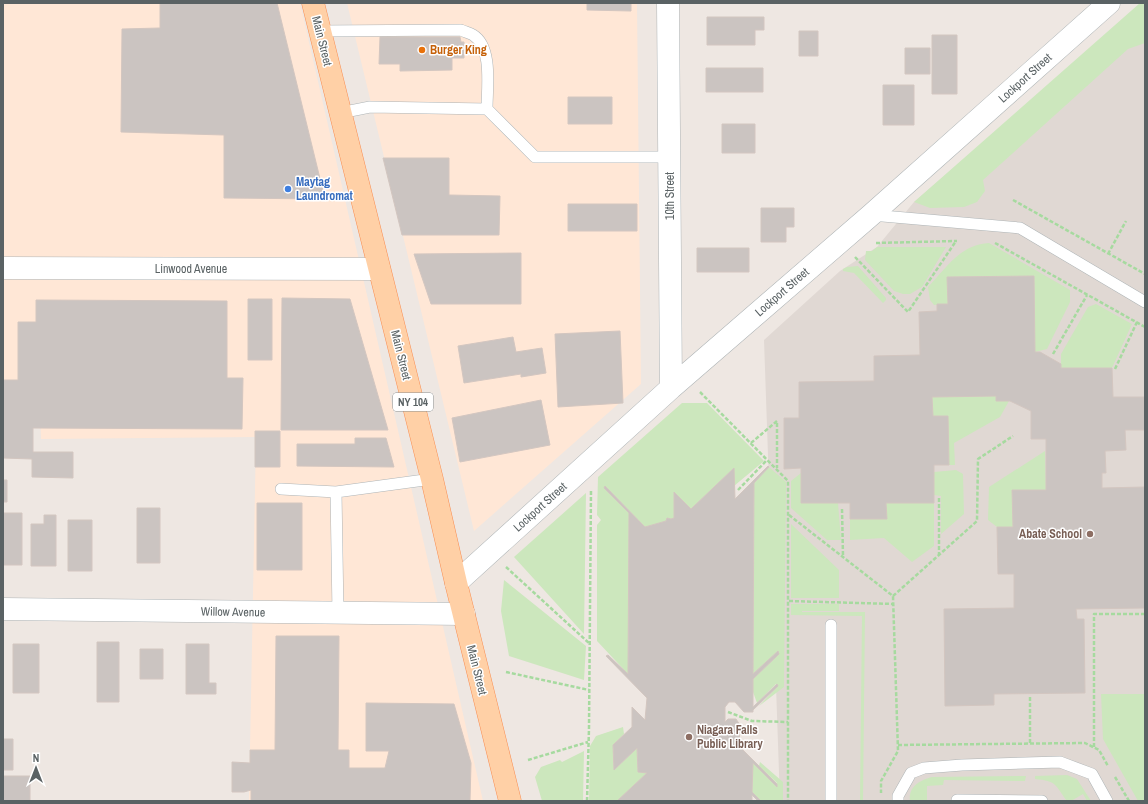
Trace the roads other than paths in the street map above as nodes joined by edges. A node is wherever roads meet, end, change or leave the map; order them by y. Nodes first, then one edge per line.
1 (313, 3) edge
2 (668, 3) edge
3 (1109, 3) edge
4 (320, 31) junction
5 (487, 109) junction
6 (340, 113) junction
7 (670, 156) junction
8 (871, 215) junction
9 (3, 268) edge
10 (379, 269) junction
11 (1145, 302) edge
12 (671, 388) junction
13 (432, 479) junction
14 (281, 489) dead end
15 (336, 492) junction
16 (456, 583) junction
17 (3, 609) edge
18 (338, 613) junction
19 (464, 614) junction
20 (831, 625) dead end
21 (898, 799) edge
22 (1013, 800) edge
23 (510, 801) edge
24 (831, 801) edge
25 (957, 801) edge
26 (1042, 801) edge
27 (1107, 801) edge

1 - 4 main road, Main Street / NY 104
2 - 7 street, 10th Street
3 - 8 street, Lockport Street
4 - 5 lane
4 - 6 main road, Main Street / NY 104
5 - 6 lane
5 - 7 lane
6 - 10 main road, Main Street / NY 104
7 - 12 street, 10th Street
8 - 11 lane
8 - 12 street, Lockport Street
9 - 10 street, Linwood Avenue
10 - 13 main road, Main Street / NY 104
12 - 16 street, Lockport Street
13 - 15 lane
13 - 16 main road, Main Street / NY 104
14 - 15 lane
15 - 18 lane
16 - 19 main road, Main Street / NY 104
17 - 18 street, Willow Avenue
18 - 19 street, Willow Avenue
19 - 23 main road, Main Street / NY 104
20 - 24 lane
21 - 27 lane
22 - 25 lane
22 - 26 lane

